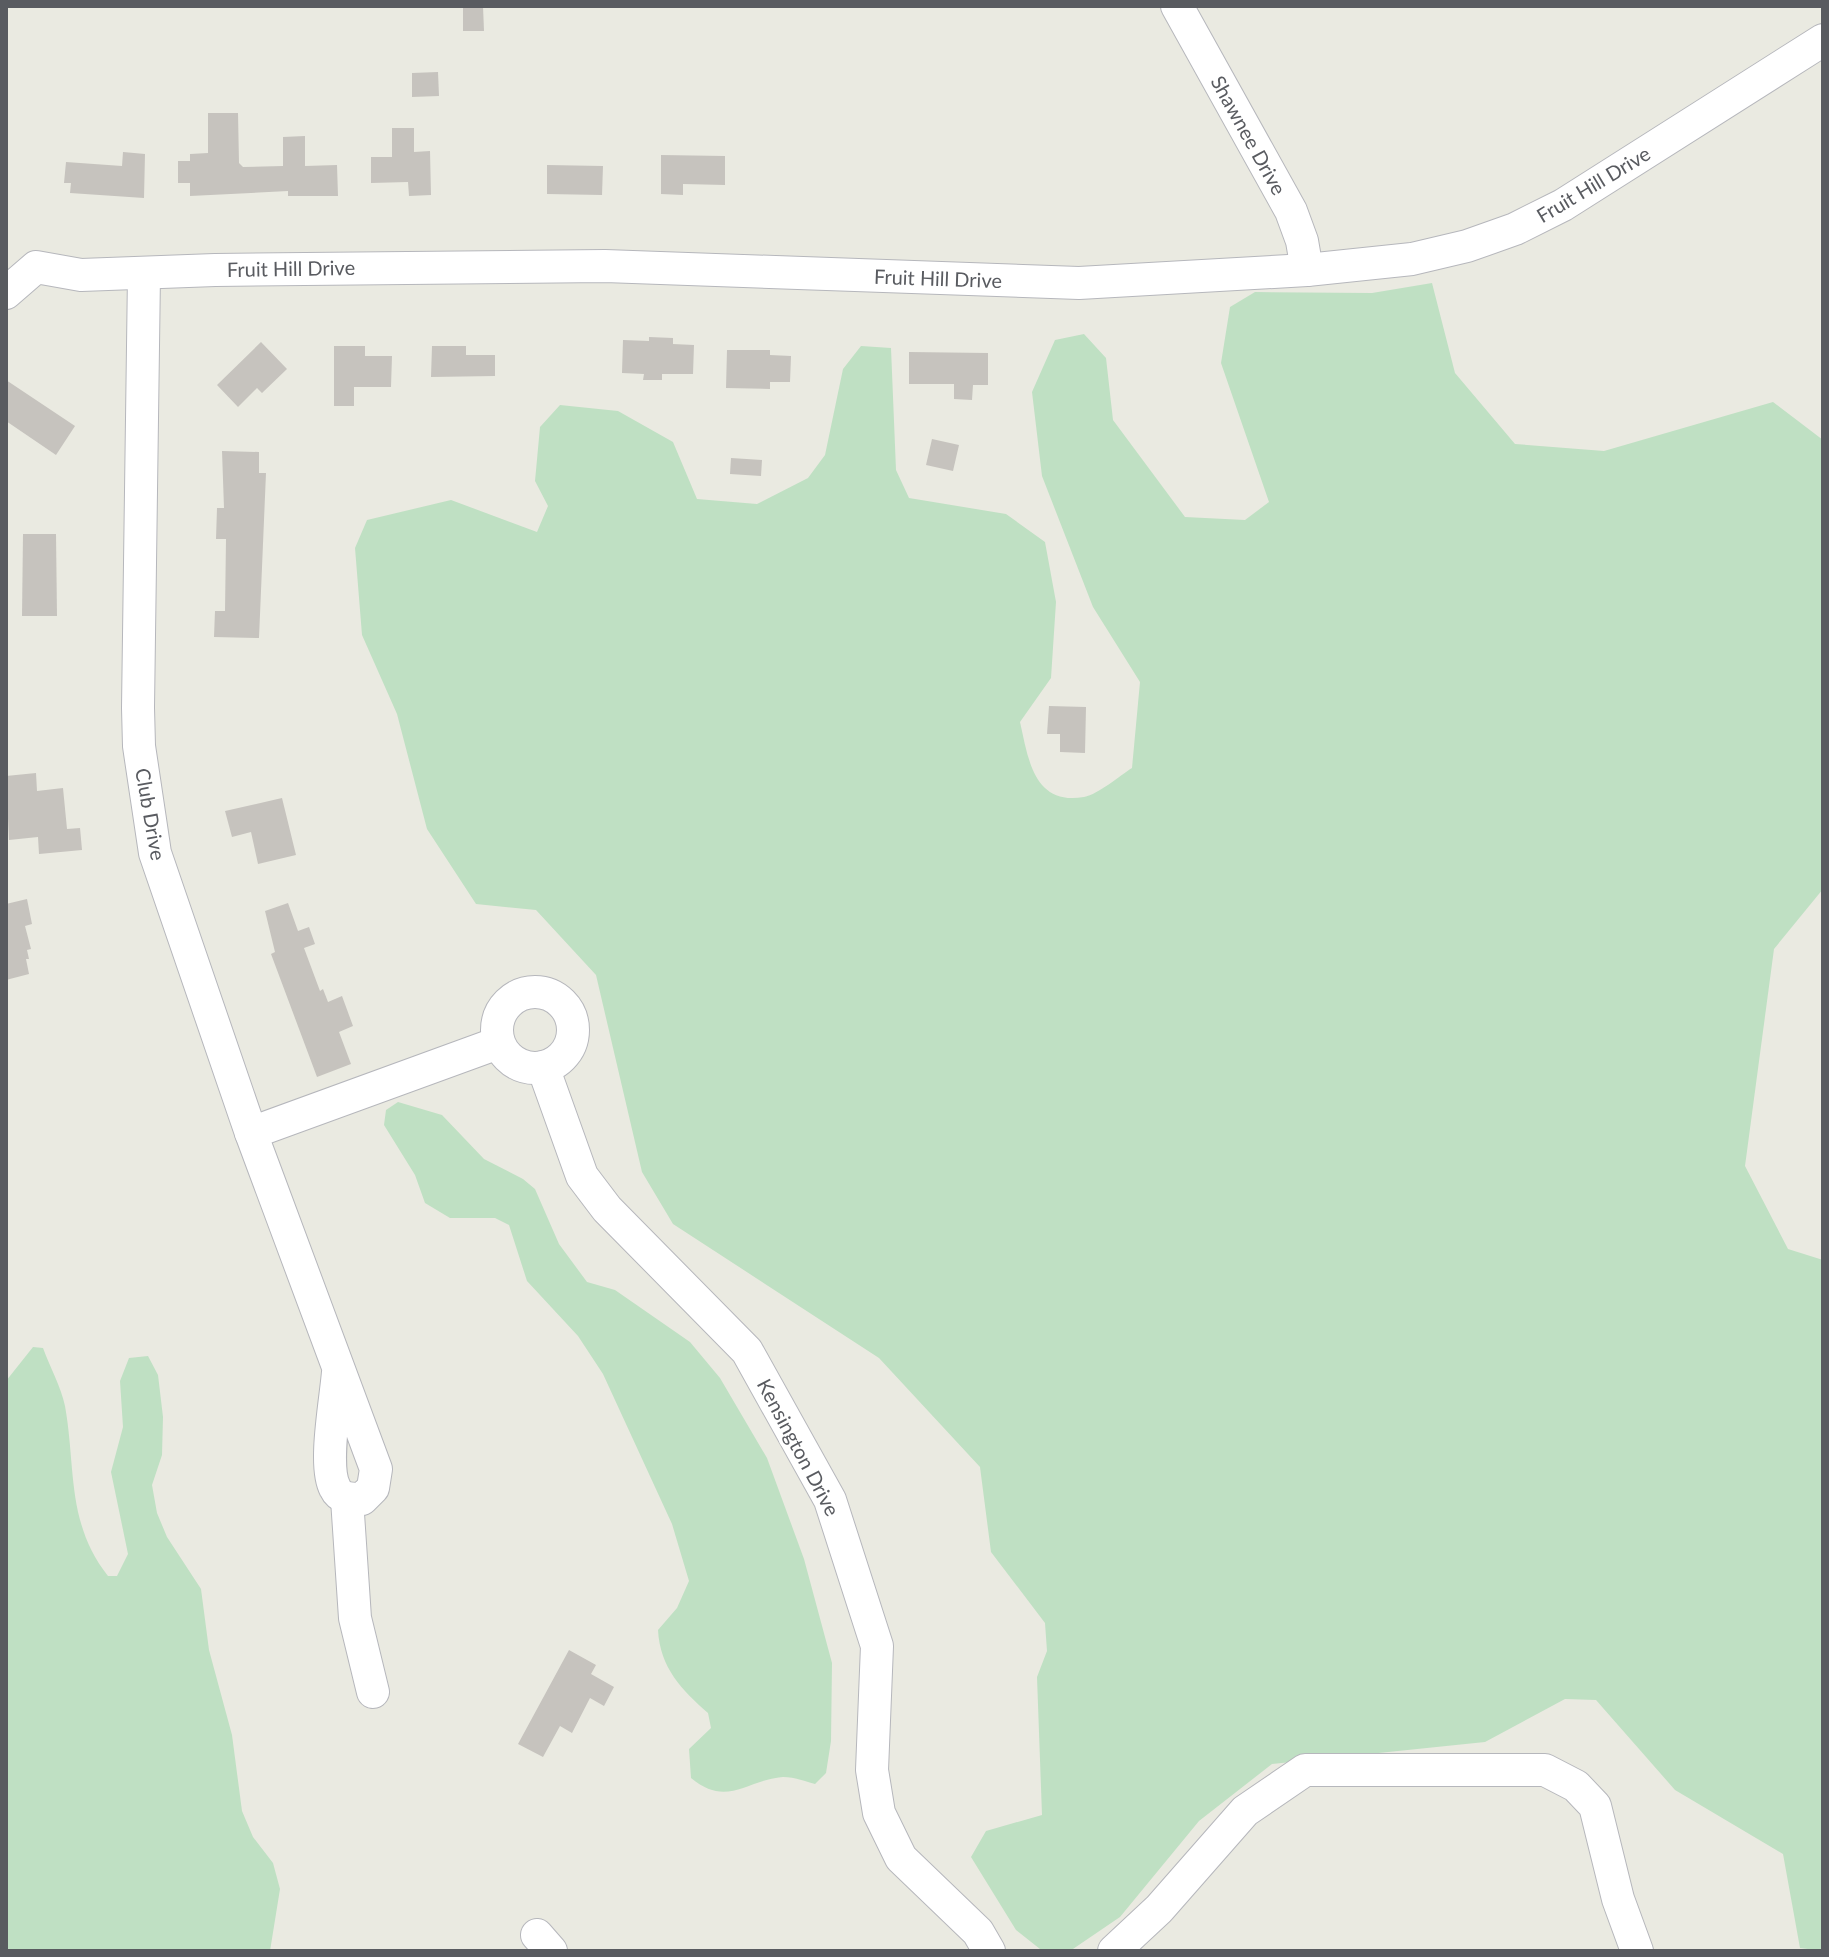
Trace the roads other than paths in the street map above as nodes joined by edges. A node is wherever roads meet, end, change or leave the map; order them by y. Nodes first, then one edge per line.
1 (1177, 6) edge
2 (1823, 40) edge
3 (21, 263) edge
4 (1307, 270) junction
5 (144, 274) junction
6 (6, 293) edge
7 (498, 1043) junction
8 (543, 1067) junction
9 (251, 1133) junction
10 (373, 1692) dead end
11 (989, 1951) edge
12 (1114, 1951) edge
13 (1637, 1951) edge

1 - 4 street, Shawnee Drive
2 - 4 street, Fruit Hill Drive
3 - 5 street, Fruit Hill Drive
3 - 6 street, Fruit Hill Drive
4 - 5 street, Fruit Hill Drive
5 - 9 street, Club Drive
7 - 8 street
7 - 8 street
7 - 9 street
8 - 11 street, Kensington Drive
9 - 10 street, Club Drive
12 - 13 street

